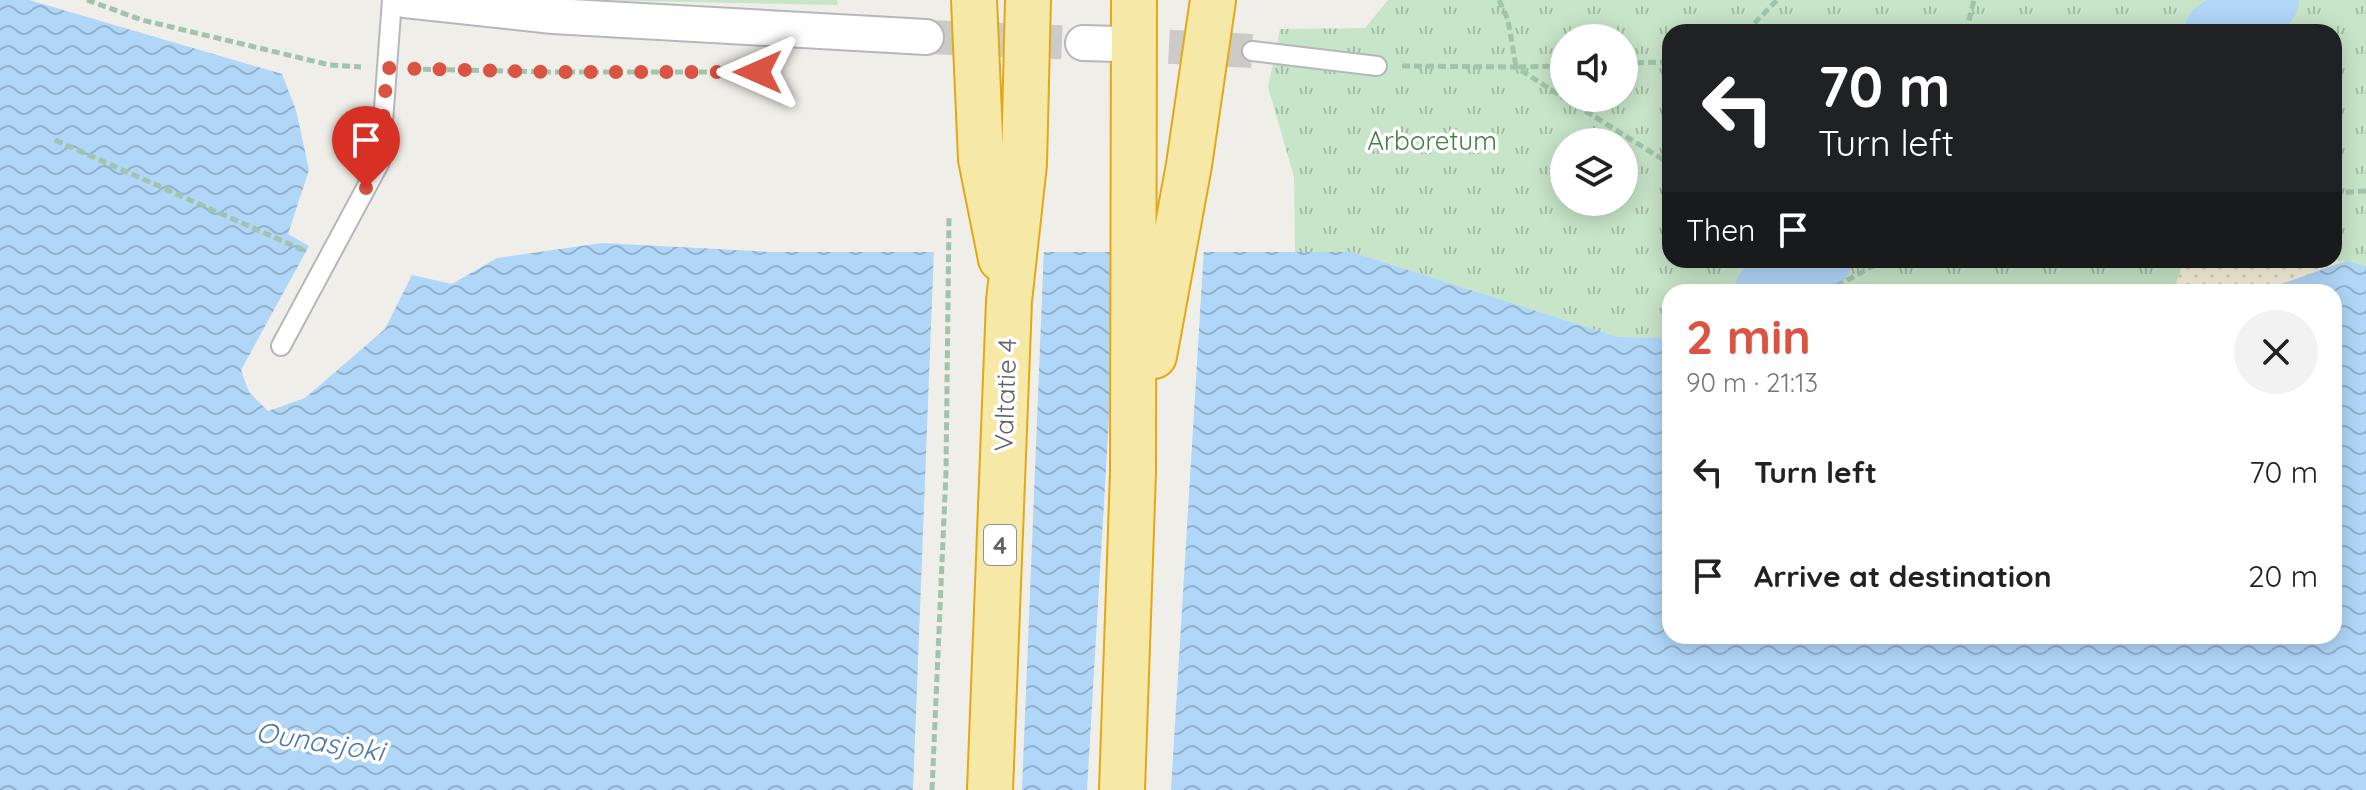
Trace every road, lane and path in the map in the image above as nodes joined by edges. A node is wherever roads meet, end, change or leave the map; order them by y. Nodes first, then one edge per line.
1 (87, 0) edge
2 (392, 0) edge
3 (405, 0) edge
4 (974, 0) edge
5 (1028, 0) edge
6 (1134, 0) edge
7 (1213, 0) edge
8 (1499, 0) edge
9 (1777, 0) edge
10 (1974, 0) edge
11 (1754, 24) edge
12 (1968, 24) edge
13 (926, 37) tunnel mouth
14 (1083, 43) tunnel mouth
15 (1118, 44) tunnel mouth
16 (1252, 51) tunnel mouth
17 (1662, 62) edge
18 (1638, 63) edge
19 (1377, 66) joint
20 (1550, 66) edge
21 (1516, 67) junction
22 (387, 68) junction
23 (758, 72) dead end
24 (1550, 89) edge
25 (1586, 112) edge
26 (55, 140) dead end
27 (1662, 159) edge
28 (2366, 191) edge
29 (2342, 192) edge
30 (949, 208) dead end
31 (306, 252) dead end
32 (1869, 268) edge
33 (1840, 284) edge
34 (1009, 301) junction
35 (281, 346) dead end
36 (1133, 472) junction
37 (932, 790) edge
38 (990, 790) edge
39 (1122, 790) edge

1 - 22 path
2 - 22 lane
3 - 13 street
4 - 34 highway
5 - 34 highway, Valtatie 4 / 4
6 - 36 highway
7 - 36 highway
8 - 21 path
9 - 11 path
10 - 12 path
14 - 15 street
16 - 19 lane
17 - 18 path
19 - 21 path
20 - 21 path
21 - 24 path
22 - 23 path
22 - 35 lane
25 - 27 path
26 - 31 path
28 - 29 path
30 - 37 path
32 - 33 path
34 - 38 highway, Valtatie 4 / 4
36 - 39 highway

